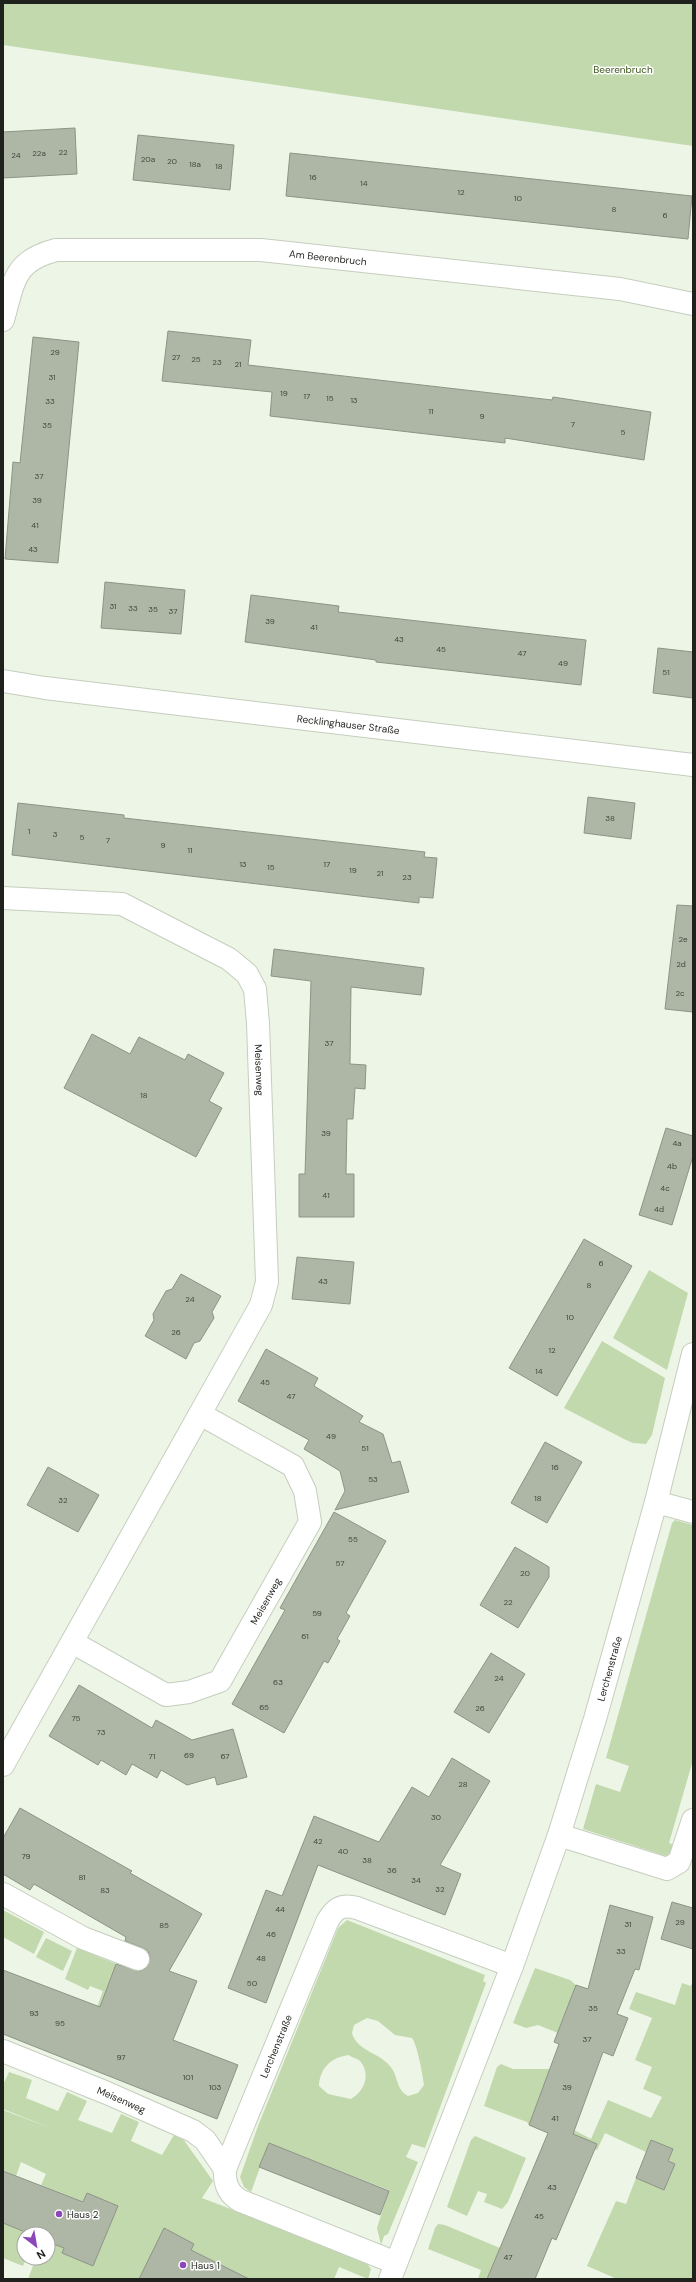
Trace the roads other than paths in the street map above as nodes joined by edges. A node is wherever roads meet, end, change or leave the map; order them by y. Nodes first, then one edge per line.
1 (693, 304) edge
2 (3, 320) edge
3 (3, 681) edge
4 (693, 765) edge
5 (3, 898) edge
6 (693, 1354) edge
7 (200, 1414) junction
8 (656, 1502) junction
9 (693, 1512) edge
10 (72, 1642) junction
11 (3, 1765) edge
12 (693, 1820) edge
13 (558, 1835) junction
14 (3, 1894) edge
15 (138, 1959) dead end
16 (512, 1966) junction
17 (3, 2051) edge
18 (225, 2169) junction
19 (393, 2271) edge

1 - 2 street, Am Beerenbruch
3 - 4 street, Recklinghauser Straße
5 - 7 street, Meisenweg
6 - 8 street, Lerchenstraße
7 - 10 street, Meisenweg
7 - 10 street, Meisenweg
8 - 9 street
8 - 13 street, Lerchenstraße
10 - 11 street, Meisenweg
12 - 13 street
13 - 16 street, Lerchenstraße
14 - 15 street
16 - 18 street, Lerchenstraße
16 - 19 street, Lerchenstraße
17 - 18 street, Meisenweg
18 - 19 street, Lerchenstraße

